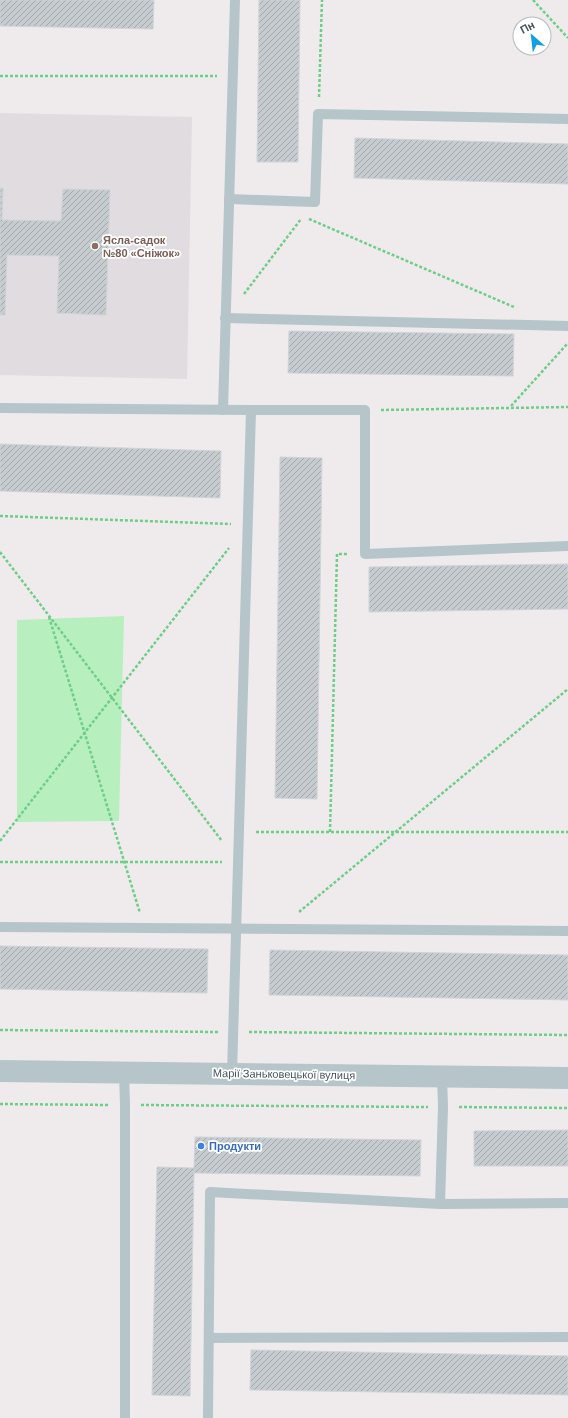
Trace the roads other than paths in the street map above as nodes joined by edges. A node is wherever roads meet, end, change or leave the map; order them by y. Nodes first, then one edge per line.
1 (234, 0) edge
2 (568, 119) edge
3 (229, 199) junction
4 (225, 318) junction
5 (568, 326) edge
6 (0, 408) edge
7 (223, 410) junction
8 (252, 410) junction
9 (568, 546) edge
10 (0, 927) edge
11 (236, 930) junction
12 (568, 931) edge
13 (0, 1071) edge
14 (124, 1072) junction
15 (232, 1074) junction
16 (442, 1076) junction
17 (568, 1078) edge
18 (568, 1203) edge
19 (440, 1204) junction
20 (568, 1336) edge
21 (209, 1338) junction
22 (125, 1418) edge
23 (208, 1418) edge

1 - 3 lane
2 - 3 lane
3 - 4 lane
4 - 5 lane
4 - 7 lane
6 - 7 lane
7 - 8 lane
8 - 9 lane
8 - 11 lane
10 - 11 lane
11 - 12 lane
11 - 15 lane
13 - 14 street, Марії Заньковецької вулиця
14 - 15 street, Марії Заньковецької вулиця
14 - 22 lane
15 - 16 street, Марії Заньковецької вулиця
16 - 17 street, Марії Заньковецької вулиця
16 - 19 lane
18 - 19 lane
19 - 21 lane
20 - 21 lane
21 - 23 lane

